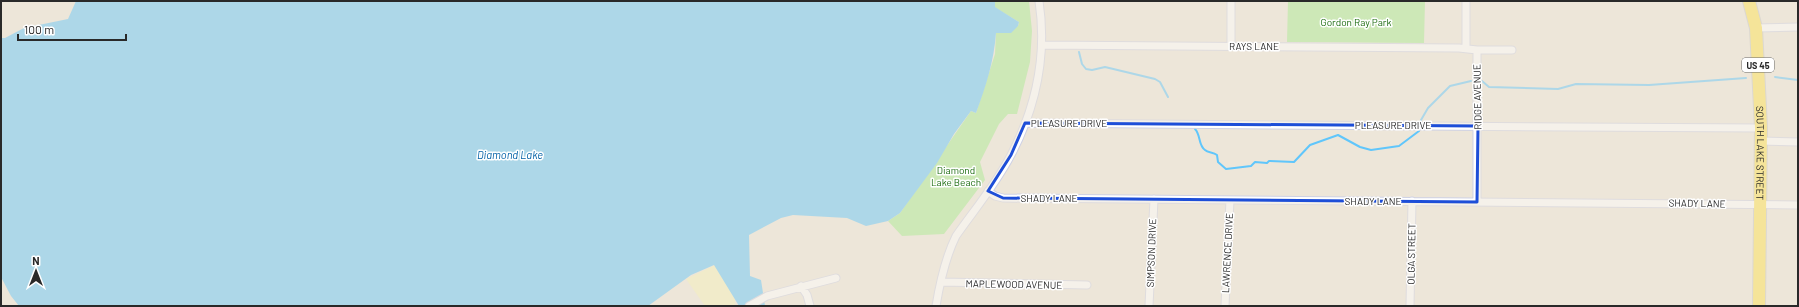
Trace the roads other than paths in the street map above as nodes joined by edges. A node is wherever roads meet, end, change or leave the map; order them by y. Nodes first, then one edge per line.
1 (1039, 1) edge
2 (1231, 1) edge
3 (1466, 1) edge
4 (1749, 1) edge
5 (1798, 27) edge
6 (1756, 28) junction
7 (1042, 45) junction
8 (1231, 46) junction
9 (1466, 48) junction
10 (1477, 50) junction
11 (1512, 50) dead end
12 (1025, 123) junction
13 (1478, 126) junction
14 (1761, 128) junction
15 (1761, 141) junction
16 (1798, 142) edge
17 (988, 191) junction
18 (1154, 199) junction
19 (1230, 200) junction
20 (1412, 201) junction
21 (1477, 202) junction
22 (1760, 204) junction
23 (1798, 205) edge
24 (836, 278) dead end
25 (941, 282) junction
26 (1087, 285) dead end
27 (801, 286) junction
28 (749, 306) edge
29 (810, 306) edge
30 (936, 306) edge
31 (1149, 306) edge
32 (1225, 306) edge
33 (1410, 306) edge
34 (1758, 306) edge

1 - 7 street
2 - 8 street
3 - 9 street
4 - 6 main road, SOUTH LAKE STREET / US 45
5 - 6 street
6 - 14 main road, SOUTH LAKE STREET / US 45
7 - 8 street, RAYS LANE
7 - 12 street
8 - 9 street, RAYS LANE
9 - 10 street, RIDGE AVENUE
10 - 11 street
10 - 13 street, RIDGE AVENUE
12 - 13 street, PLEASURE DRIVE
12 - 17 street
13 - 14 street, PLEASURE DRIVE
13 - 21 street, RIDGE AVENUE
14 - 15 main road, SOUTH LAKE STREET / US 45
15 - 16 street
15 - 22 main road, SOUTH LAKE STREET / US 45
17 - 18 street, SHADY LANE
17 - 25 street
18 - 19 street, SHADY LANE
18 - 31 street, SIMPSON DRIVE
19 - 20 street, SHADY LANE
19 - 32 street, LAWRENCE DRIVE
20 - 21 street, SHADY LANE
20 - 33 street, OLGA STREET
21 - 22 street, SHADY LANE
22 - 23 street, SHADY LANE
22 - 34 main road, SOUTH LAKE STREET / US 45
24 - 27 street
25 - 26 street, MAPLEWOOD AVENUE
25 - 30 street
27 - 28 street
27 - 29 street

